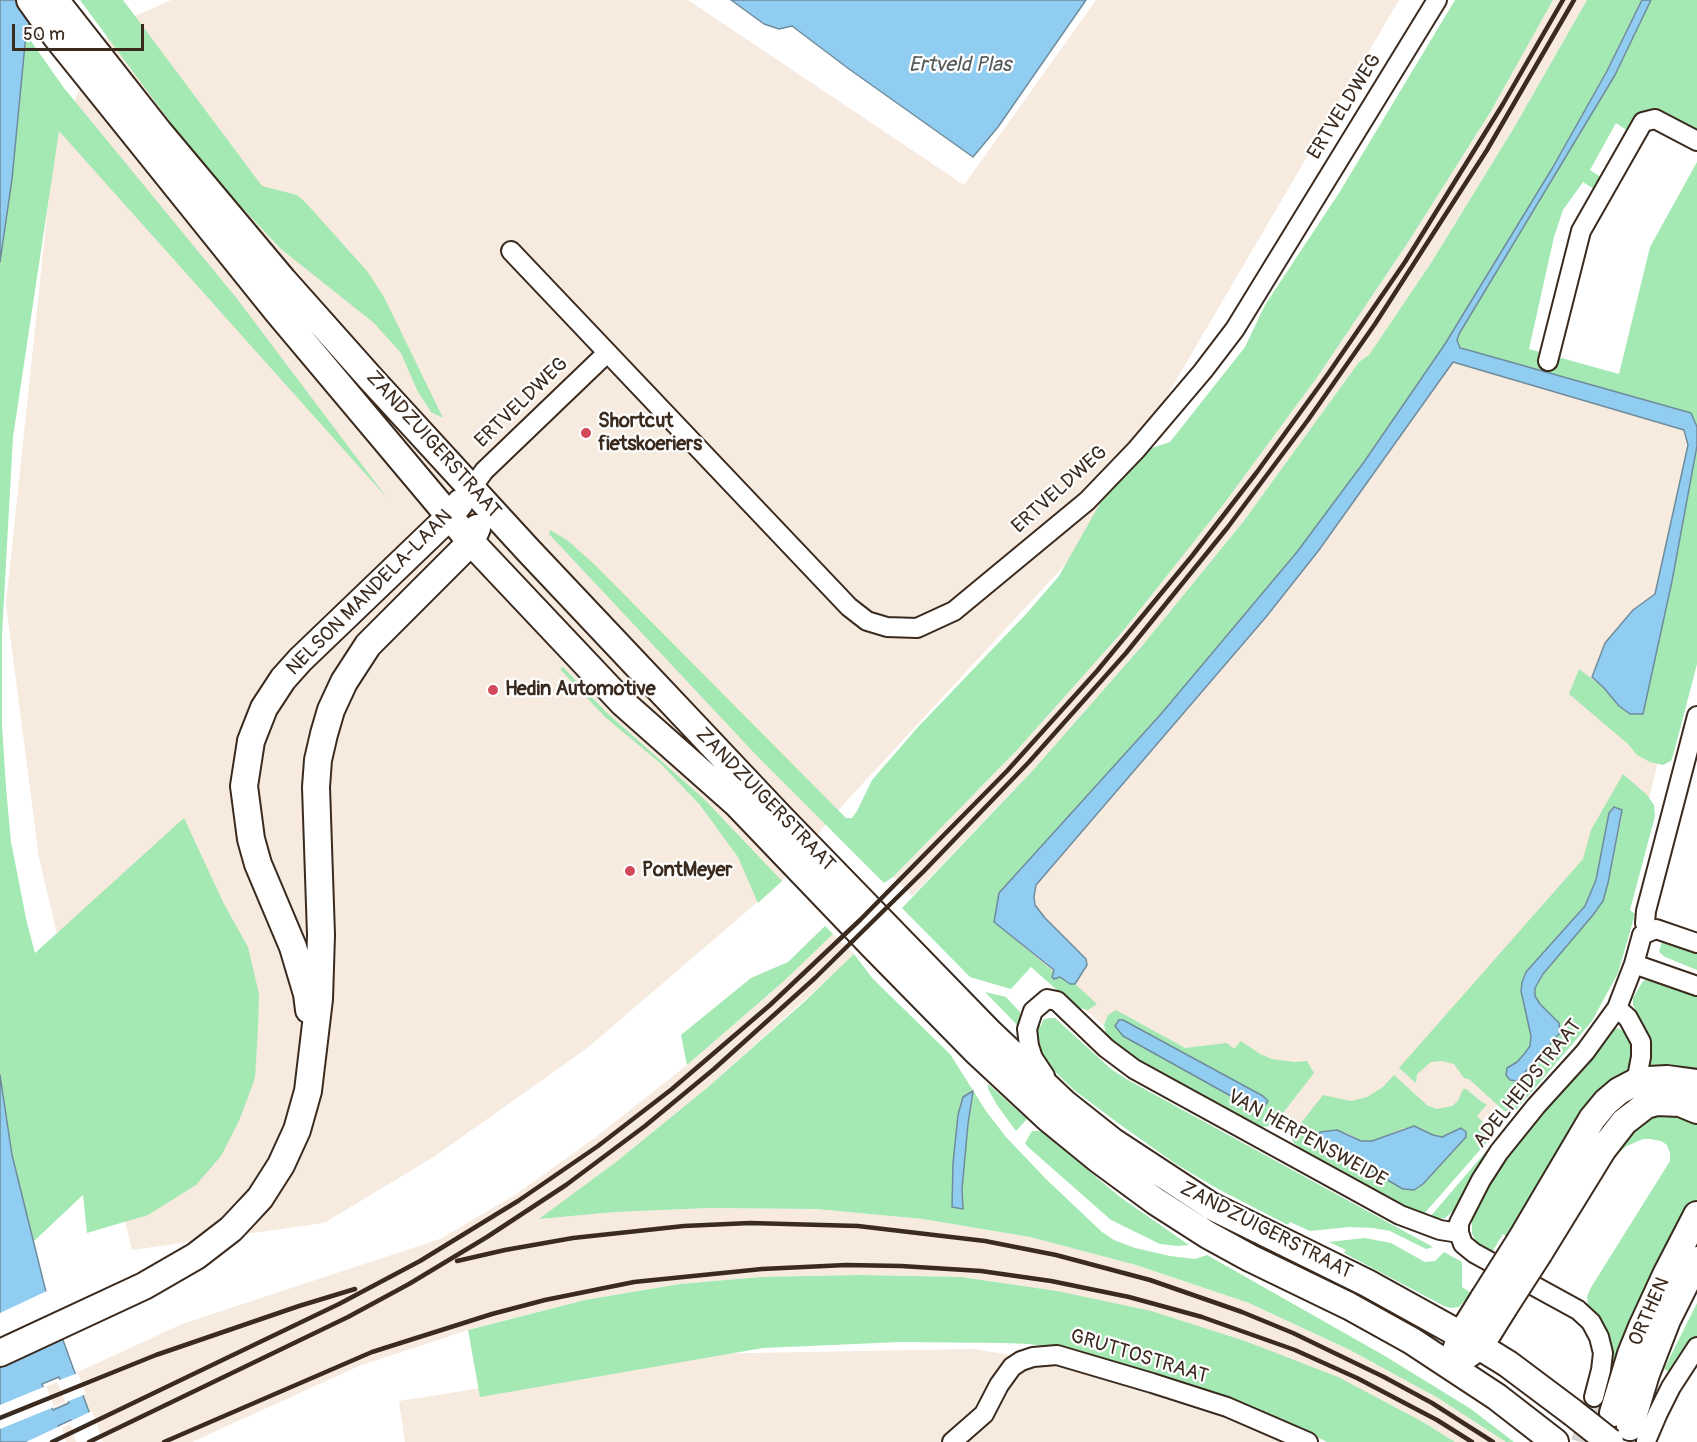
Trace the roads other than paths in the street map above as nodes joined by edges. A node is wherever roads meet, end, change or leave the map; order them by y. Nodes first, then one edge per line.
1 (30, 0) edge
2 (1437, 0) edge
3 (59, 5) edge
4 (1697, 141) edge
5 (511, 251) dead end
6 (607, 353) junction
7 (1548, 361) dead end
8 (472, 488) junction
9 (449, 517) junction
10 (471, 542) junction
11 (1697, 716) edge
12 (1691, 765) edge
13 (1648, 931) junction
14 (1697, 943) edge
15 (1634, 964) junction
16 (1697, 986) edge
17 (1617, 1008) junction
18 (313, 1054) junction
19 (1636, 1082) junction
20 (1697, 1083) edge
21 (1064, 1104) junction
22 (1697, 1110) edge
23 (1697, 1215) edge
24 (1459, 1233) junction
25 (1530, 1247) junction
26 (1697, 1260) edge
27 (1471, 1340) junction
28 (1697, 1347) edge
29 (0, 1353) edge
30 (1451, 1366) junction
31 (1619, 1424) edge
32 (952, 1442) edge
33 (1308, 1442) edge
34 (1555, 1442) edge

1 - 9 main road, ZANDZUIGERSTRAAT
2 - 6 street, ERTVELDWEG
3 - 8 main road, ZANDZUIGERSTRAAT
4 - 7 street
5 - 6 street, ERTVELDWEG
6 - 8 street, ERTVELDWEG
8 - 9 main road, NELSON MANDELA-LAAN
8 - 10 main road, NELSON MANDELA-LAAN
8 - 21 main road, ZANDZUIGERSTRAAT
9 - 10 main road, ZANDZUIGERSTRAAT
9 - 18 main road, NELSON MANDELA-LAAN
10 - 18 main road, NELSON MANDELA-LAAN
10 - 30 main road, ZANDZUIGERSTRAAT
11 - 12 street
12 - 13 street
13 - 14 street
13 - 15 street, ADELHEIDSTRAAT
15 - 16 street
15 - 17 street, ADELHEIDSTRAAT
17 - 19 street
17 - 24 street, ADELHEIDSTRAAT
18 - 29 main road, NELSON MANDELA-LAAN
19 - 20 main road
19 - 25 main road
21 - 24 street, VAN HERPENSWEIDE
21 - 27 main road, ZANDZUIGERSTRAAT
22 - 25 main road
23 - 31 main road, ORTHEN
24 - 31 street
25 - 27 main road, bridge
26 - 31 main road, ORTHEN
27 - 30 main road
27 - 31 main road, ZANDZUIGERSTRAAT, bridge
28 - 31 street
30 - 34 main road, ZANDZUIGERSTRAAT
32 - 33 street, GRUTTOSTRAAT

